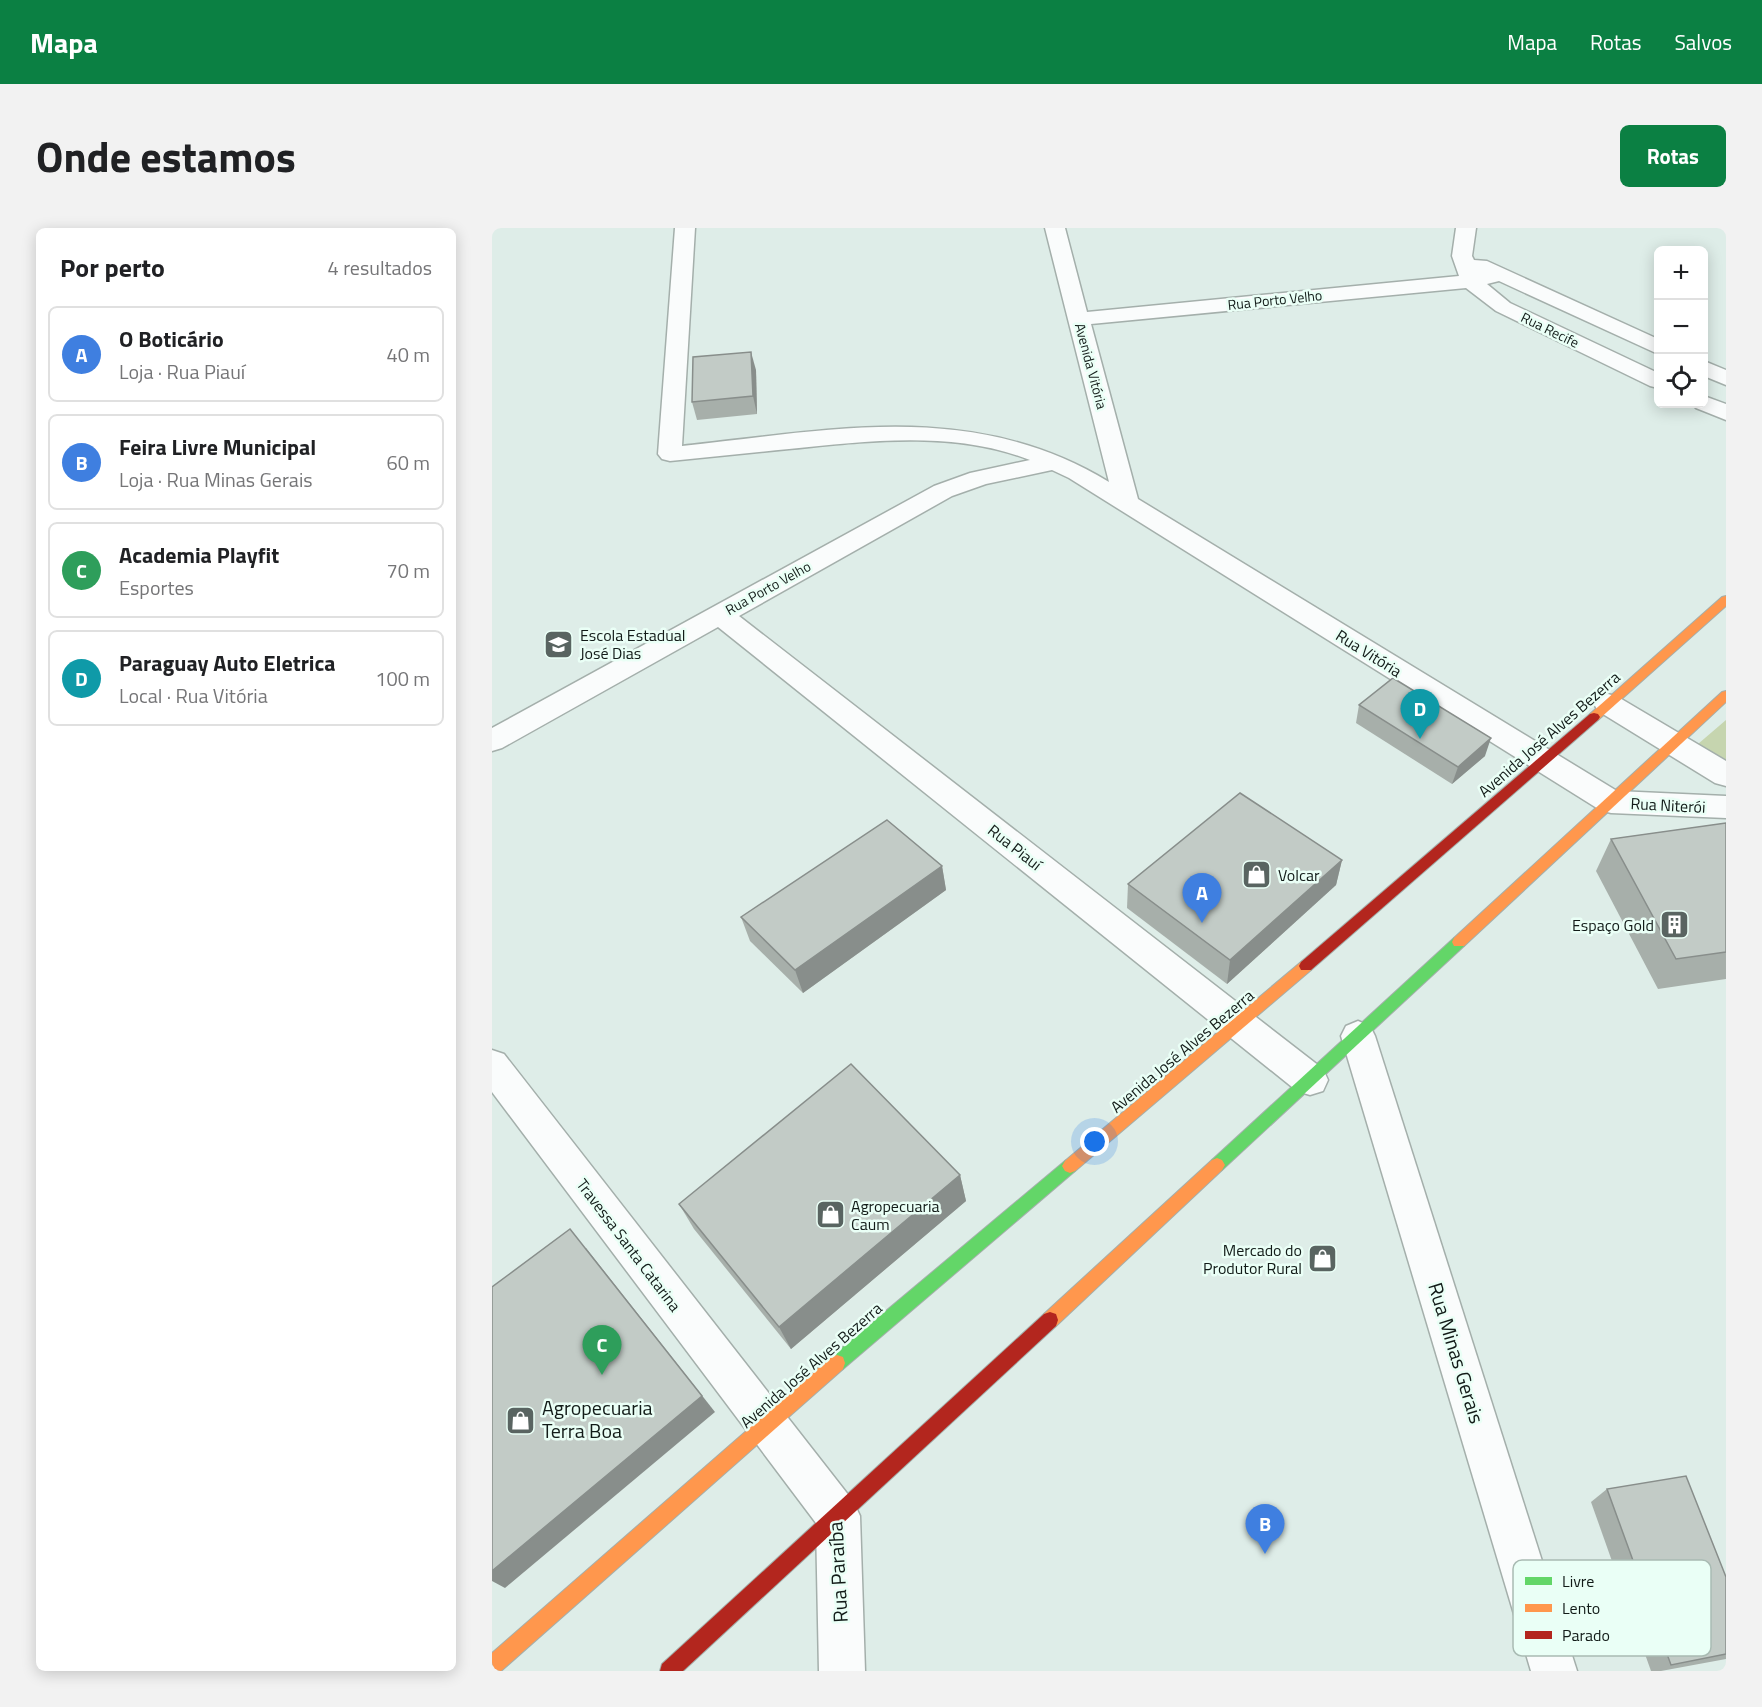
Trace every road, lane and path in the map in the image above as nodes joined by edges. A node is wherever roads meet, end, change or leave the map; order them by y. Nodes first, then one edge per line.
1 (685, 228) edge
2 (1054, 228) edge
3 (1466, 228) edge
4 (1462, 256) junction
5 (1500, 275) junction
6 (1471, 281) junction
7 (1078, 319) junction
8 (1654, 345) edge
9 (1708, 370) edge
10 (1726, 378) edge
11 (1654, 379) edge
12 (1708, 405) edge
13 (1726, 413) edge
14 (1055, 462) junction
15 (1127, 504) junction
16 (1726, 600) edge
17 (720, 615) junction
18 (1726, 695) edge
19 (1608, 704) junction
20 (492, 741) edge
21 (1675, 742) junction
22 (1544, 761) junction
23 (1726, 775) edge
24 (1611, 802) junction
25 (1726, 807) edge
26 (1239, 1024) junction
27 (1358, 1036) junction
28 (492, 1065) edge
29 (1310, 1080) junction
30 (766, 1424) junction
31 (838, 1516) junction
32 (1520, 1560) edge
33 (1549, 1656) edge
34 (492, 1666) edge
35 (669, 1671) edge
36 (842, 1671) edge
37 (1554, 1671) edge

1 - 14 street, Rua Vitória
2 - 7 street, Avenida Vitória
3 - 4 street
4 - 5 street, Rua Recife
4 - 6 street
5 - 6 street, Rua Porto Velho
5 - 8 street, Rua Recife
6 - 7 street, Rua Porto Velho
6 - 11 street, Rua Recife
7 - 15 street, Avenida Vitória
9 - 10 street
12 - 13 street
14 - 15 street, Rua Vitória
14 - 17 street, Rua Porto Velho
15 - 22 street, Rua Vitória
16 - 19 street, Avenida José Alves Bezerra
17 - 20 street, Rua Porto Velho
17 - 26 street, Rua Piauí
18 - 21 street
19 - 21 street
19 - 22 street, Avenida José Alves Bezerra
21 - 23 street
21 - 24 street
22 - 24 street, Rua Vitória
22 - 26 street, Avenida José Alves Bezerra
24 - 25 street, Rua Niterói
24 - 27 street
26 - 29 street, Rua Piauí
26 - 30 street, Avenida José Alves Bezerra
27 - 29 street
27 - 32 street, Rua Minas Gerais
28 - 30 street, Travessa Santa Catarina
29 - 31 street
30 - 31 street, Rua Paraíba
30 - 34 street, Avenida José Alves Bezerra
31 - 35 street
31 - 36 street, Rua Paraíba
33 - 37 street, Rua Minas Gerais

